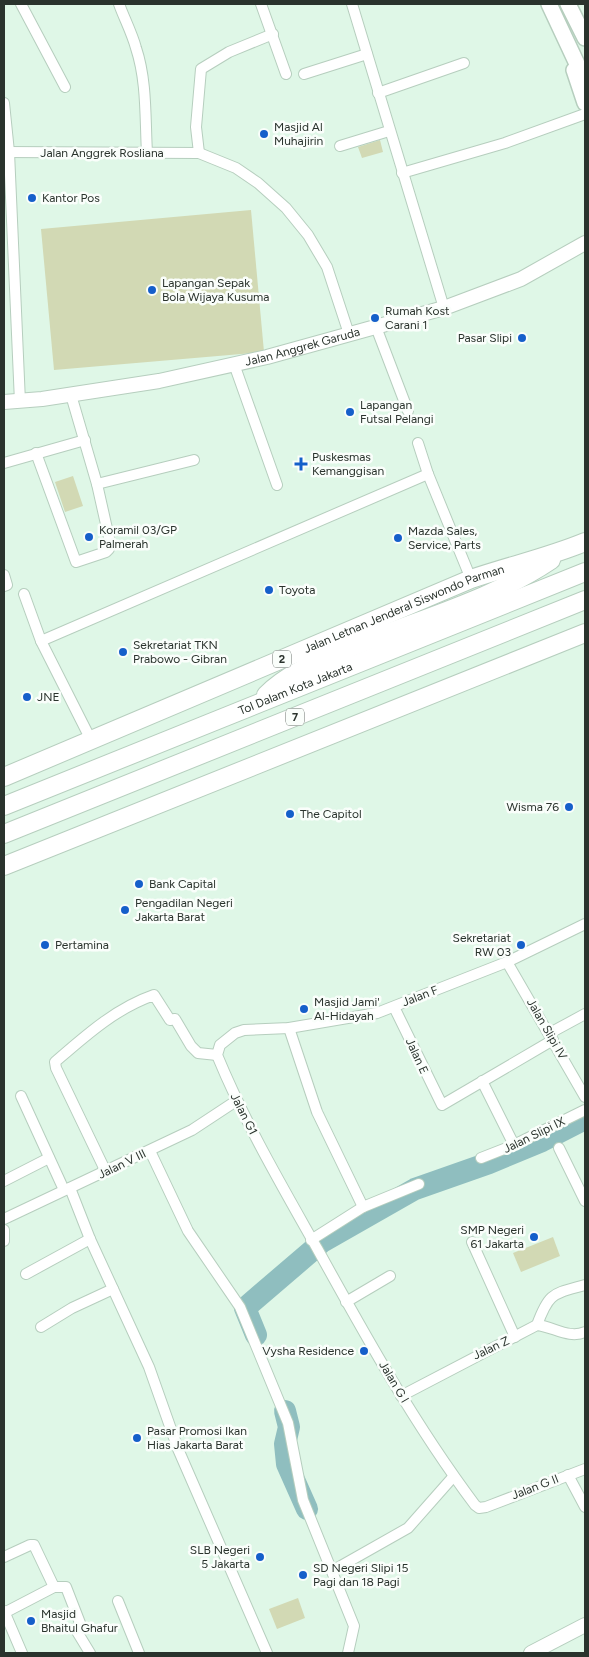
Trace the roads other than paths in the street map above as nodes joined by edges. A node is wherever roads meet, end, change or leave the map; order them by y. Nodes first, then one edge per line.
1 (21, 4) edge
2 (119, 4) edge
3 (261, 4) edge
4 (352, 4) edge
5 (549, 4) edge
6 (568, 4) edge
7 (564, 33) junction
8 (273, 34) junction
9 (584, 37) edge
10 (367, 54) junction
11 (464, 63) dead end
12 (286, 74) dead end
13 (304, 74) dead end
14 (585, 81) edge
15 (65, 87) dead end
16 (378, 93) junction
17 (585, 102) edge
18 (4, 103) edge
19 (585, 114) edge
20 (389, 131) junction
21 (340, 146) dead end
22 (6, 152) edge
23 (146, 153) junction
24 (200, 153) junction
25 (402, 173) junction
26 (585, 243) edge
27 (444, 308) junction
28 (376, 326) junction
29 (349, 334) junction
30 (234, 364) junction
31 (71, 395) junction
32 (4, 402) edge
33 (20, 402) junction
34 (408, 411) dead end
35 (85, 440) junction
36 (418, 443) dead end
37 (36, 453) junction
38 (194, 460) dead end
39 (4, 463) edge
40 (428, 474) junction
41 (97, 484) junction
42 (277, 485) dead end
43 (585, 542) edge
44 (563, 552) junction
45 (585, 572) edge
46 (472, 579) junction
47 (24, 594) dead end
48 (585, 600) edge
49 (585, 632) edge
50 (41, 641) junction
51 (259, 702) junction
52 (91, 740) junction
53 (4, 777) edge
54 (4, 806) edge
55 (4, 834) edge
56 (4, 866) edge
57 (585, 924) edge
58 (507, 962) junction
59 (394, 1006) junction
60 (585, 1014) edge
61 (289, 1028) junction
62 (552, 1036) junction
63 (217, 1055) junction
64 (482, 1081) junction
65 (21, 1096) dead end
66 (585, 1097) edge
67 (236, 1101) junction
68 (585, 1110) edge
69 (514, 1145) junction
70 (559, 1148) dead end
71 (150, 1150) junction
72 (49, 1158) junction
73 (481, 1158) dead end
74 (106, 1172) junction
75 (4, 1181) edge
76 (420, 1184) dead end
77 (67, 1189) junction
78 (585, 1201) edge
79 (363, 1207) junction
80 (4, 1219) edge
81 (4, 1230) edge
82 (90, 1240) junction
83 (4, 1241) edge
84 (472, 1242) dead end
85 (314, 1245) junction
86 (26, 1274) dead end
87 (390, 1276) dead end
88 (585, 1285) edge
89 (112, 1290) junction
90 (346, 1302) junction
91 (537, 1325) junction
92 (41, 1327) dead end
93 (585, 1332) edge
94 (515, 1337) junction
95 (401, 1396) junction
96 (585, 1468) edge
97 (568, 1475) junction
98 (453, 1477) junction
99 (486, 1506) joint
100 (585, 1506) edge
101 (4, 1557) edge
102 (332, 1571) junction
103 (54, 1587) junction
104 (118, 1601) dead end
105 (4, 1612) edge
106 (585, 1625) edge
107 (22, 1653) edge
108 (90, 1653) edge
109 (139, 1653) edge
110 (267, 1653) edge
111 (348, 1653) edge
112 (531, 1653) edge

1 - 15 street
2 - 23 street
3 - 8 street
4 - 10 street
5 - 7 main road
6 - 9 main road
7 - 14 main road
7 - 17 main road
8 - 12 street
8 - 24 street
10 - 13 street
10 - 16 street
11 - 16 street
16 - 20 street
18 - 22 street
19 - 25 street
20 - 21 street
20 - 25 street
22 - 23 street, Jalan Anggrek Rosliana
22 - 33 street
23 - 24 street, Jalan Anggrek Rosliana
24 - 29 street, Jalan Anggrek Rosliana
25 - 27 street
26 - 27 street, Jalan Anggrek Garuda
27 - 28 street, Jalan Anggrek Garuda
28 - 29 street, Jalan Anggrek Garuda
28 - 34 street
29 - 30 street, Jalan Anggrek Garuda
30 - 31 street, Jalan Anggrek Garuda
30 - 42 street
31 - 33 street, Jalan Anggrek Garuda
31 - 35 street
32 - 33 street, Jalan Anggrek Garuda
35 - 37 street
35 - 41 street
36 - 40 street
37 - 39 street
37 - 41 street
38 - 41 street
40 - 46 street
40 - 50 street
43 - 44 highway, Jalan Letnan Jenderal Siswondo Parman / 2
44 - 46 highway, Jalan Letnan Jenderal Siswondo Parman / 2
44 - 51 highway
45 - 51 highway, Tol Dalam Kota Jakarta / 7
46 - 52 highway, Jalan Letnan Jenderal Siswondo Parman / 2
47 - 50 street
48 - 55 highway, Tol Dalam Kota Jakarta / 7
49 - 56 highway
50 - 52 street
51 - 54 highway, Tol Dalam Kota Jakarta / 7
52 - 53 highway, Jalan Letnan Jenderal Siswondo Parman / 2
57 - 58 street, Jalan F
58 - 59 street, Jalan F
58 - 62 street, Jalan Slipi IV
59 - 61 street, Jalan F
59 - 64 street, Jalan E
60 - 62 street
61 - 63 street
61 - 79 street
62 - 64 street
62 - 66 street, Jalan Slipi IV
63 - 67 street, Jalan G1
63 - 74 street
64 - 69 street
65 - 72 street
67 - 71 street, Jalan V III
67 - 85 street, Jalan G1
68 - 69 street, Jalan Slipi IX
69 - 73 street, Jalan Slipi IX
70 - 78 street
71 - 74 street, Jalan V III
71 - 102 street
72 - 75 street
72 - 77 street
74 - 77 street, Jalan V III
76 - 79 street
77 - 80 street, Jalan V III
77 - 82 street
79 - 85 street
81 - 83 street
82 - 86 street
82 - 89 street
84 - 94 street
85 - 90 street, Jalan G I
87 - 90 street
88 - 91 street
89 - 92 street
89 - 110 street
90 - 95 street, Jalan G I
91 - 93 street
91 - 94 street, Jalan Z
94 - 95 street, Jalan Z
95 - 98 street, Jalan G I
96 - 97 street, Jalan G II
97 - 99 street, Jalan G II
97 - 100 street
98 - 99 street, Jalan G I
98 - 102 street
101 - 103 street
102 - 111 street
103 - 105 street
103 - 108 street
104 - 109 street
105 - 107 street
106 - 112 street

